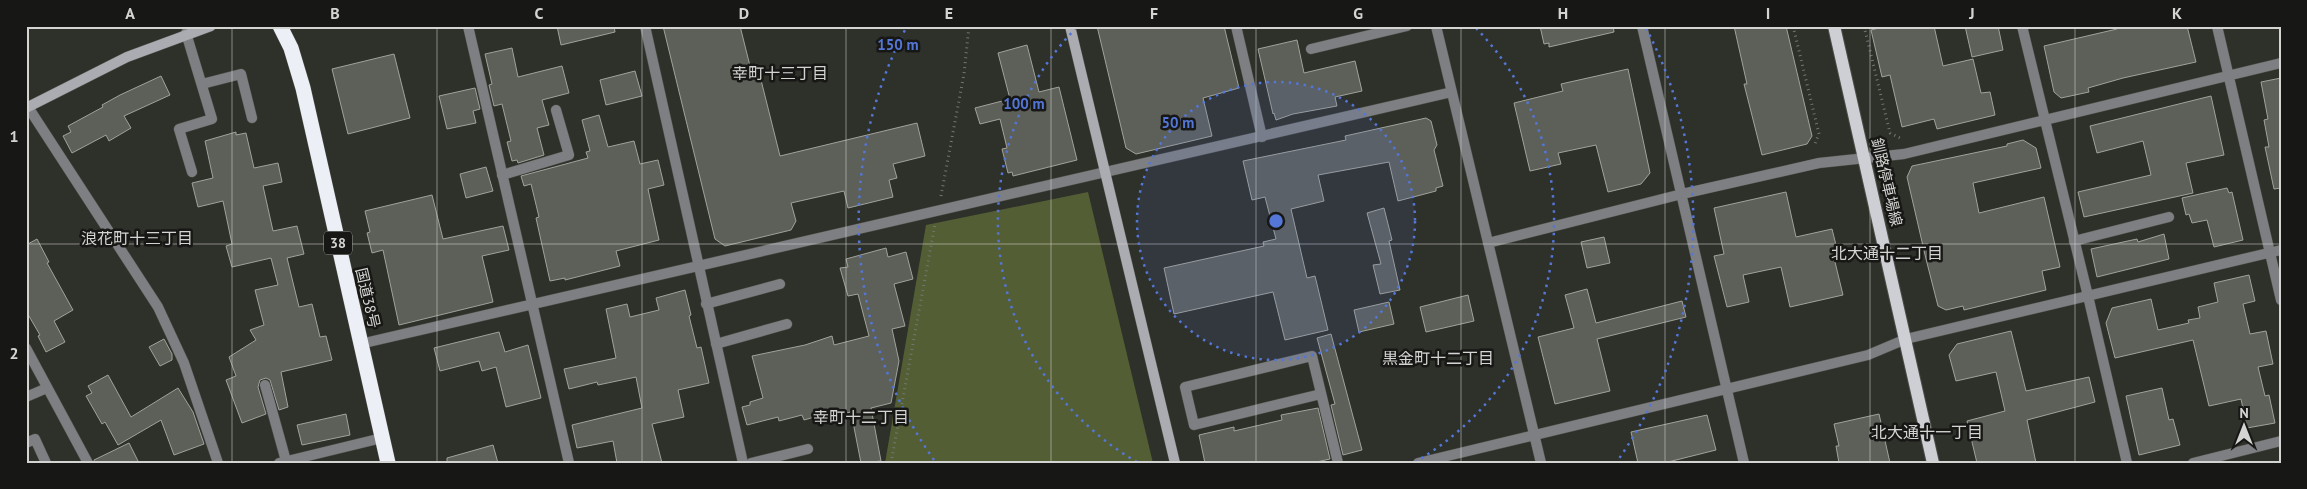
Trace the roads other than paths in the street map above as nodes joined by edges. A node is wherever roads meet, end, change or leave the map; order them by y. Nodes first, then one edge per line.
1 (211, 26) edge
2 (280, 26) edge
3 (468, 26) edge
4 (645, 26) edge
5 (1070, 26) edge
6 (1236, 26) edge
7 (1407, 26) edge
8 (1436, 26) edge
9 (1642, 26) edge
10 (1834, 26) edge
11 (2022, 26) edge
12 (2217, 26) edge
13 (186, 34) junction
14 (1311, 49) dead end
15 (2281, 63) edge
16 (2229, 76) junction
17 (202, 84) junction
18 (1452, 92) junction
19 (27, 106) edge
20 (556, 110) dead end
21 (252, 118) dead end
22 (2044, 119) junction
23 (1262, 137) junction
24 (1864, 156) junction
25 (192, 172) dead end
26 (1105, 172) junction
27 (502, 175) junction
28 (1682, 194) junction
29 (2169, 217) dead end
30 (2074, 241) junction
31 (1488, 242) junction
32 (2281, 250) edge
33 (2270, 252) junction
34 (698, 267) junction
35 (780, 284) dead end
36 (2088, 296) junction
37 (2281, 300) edge
38 (706, 304) junction
39 (532, 305) junction
40 (787, 324) dead end
41 (1906, 339) junction
42 (360, 344) junction
43 (716, 344) junction
44 (26, 348) edge
45 (264, 385) dead end
46 (1726, 387) junction
47 (47, 388) junction
48 (1321, 394) junction
49 (26, 398) edge
50 (1535, 434) junction
51 (382, 438) junction
52 (2281, 441) edge
53 (26, 443) edge
54 (808, 449) dead end
55 (282, 462) edge
56 (46, 463) edge
57 (88, 463) edge
58 (218, 463) edge
59 (388, 463) edge
60 (569, 463) edge
61 (743, 463) edge
62 (751, 463) edge
63 (1175, 463) edge
64 (1338, 463) edge
65 (1418, 463) edge
66 (1541, 463) edge
67 (1744, 463) edge
68 (1933, 463) edge
69 (2127, 463) edge
70 (2193, 463) edge

1 - 13 street
2 - 42 highway, 国道38号 / 38
3 - 27 street
4 - 34 street
5 - 26 street
6 - 23 street
7 - 14 street
8 - 18 street
9 - 28 street
10 - 24 main road, 釧路停車場線
11 - 22 street
12 - 16 street
13 - 17 street
13 - 19 street
15 - 16 street
16 - 22 street
16 - 33 street
17 - 21 street
17 - 25 street
18 - 23 street
18 - 31 street
19 - 58 street
20 - 27 street
22 - 24 street
22 - 30 street
23 - 26 street
24 - 28 street
24 - 41 main road, 釧路停車場線
26 - 34 street
26 - 63 street
27 - 39 street
28 - 31 street
28 - 46 street
29 - 30 street
30 - 36 street
31 - 50 street
32 - 33 street
33 - 36 street
33 - 37 street
34 - 38 street
34 - 39 street
35 - 38 street
36 - 41 street
36 - 69 street
38 - 43 street
39 - 42 street
39 - 60 street
40 - 43 street
41 - 46 street
41 - 68 main road, 釧路停車場線
42 - 51 highway, 国道38号 / 38
43 - 61 street
44 - 47 street
45 - 55 street
46 - 50 street
46 - 67 street
47 - 49 street
47 - 57 street
48 - 48 street
48 - 64 street
50 - 65 street
50 - 66 street
51 - 55 street
51 - 59 highway, 国道38号 / 38
52 - 70 street
53 - 56 street
54 - 62 street

